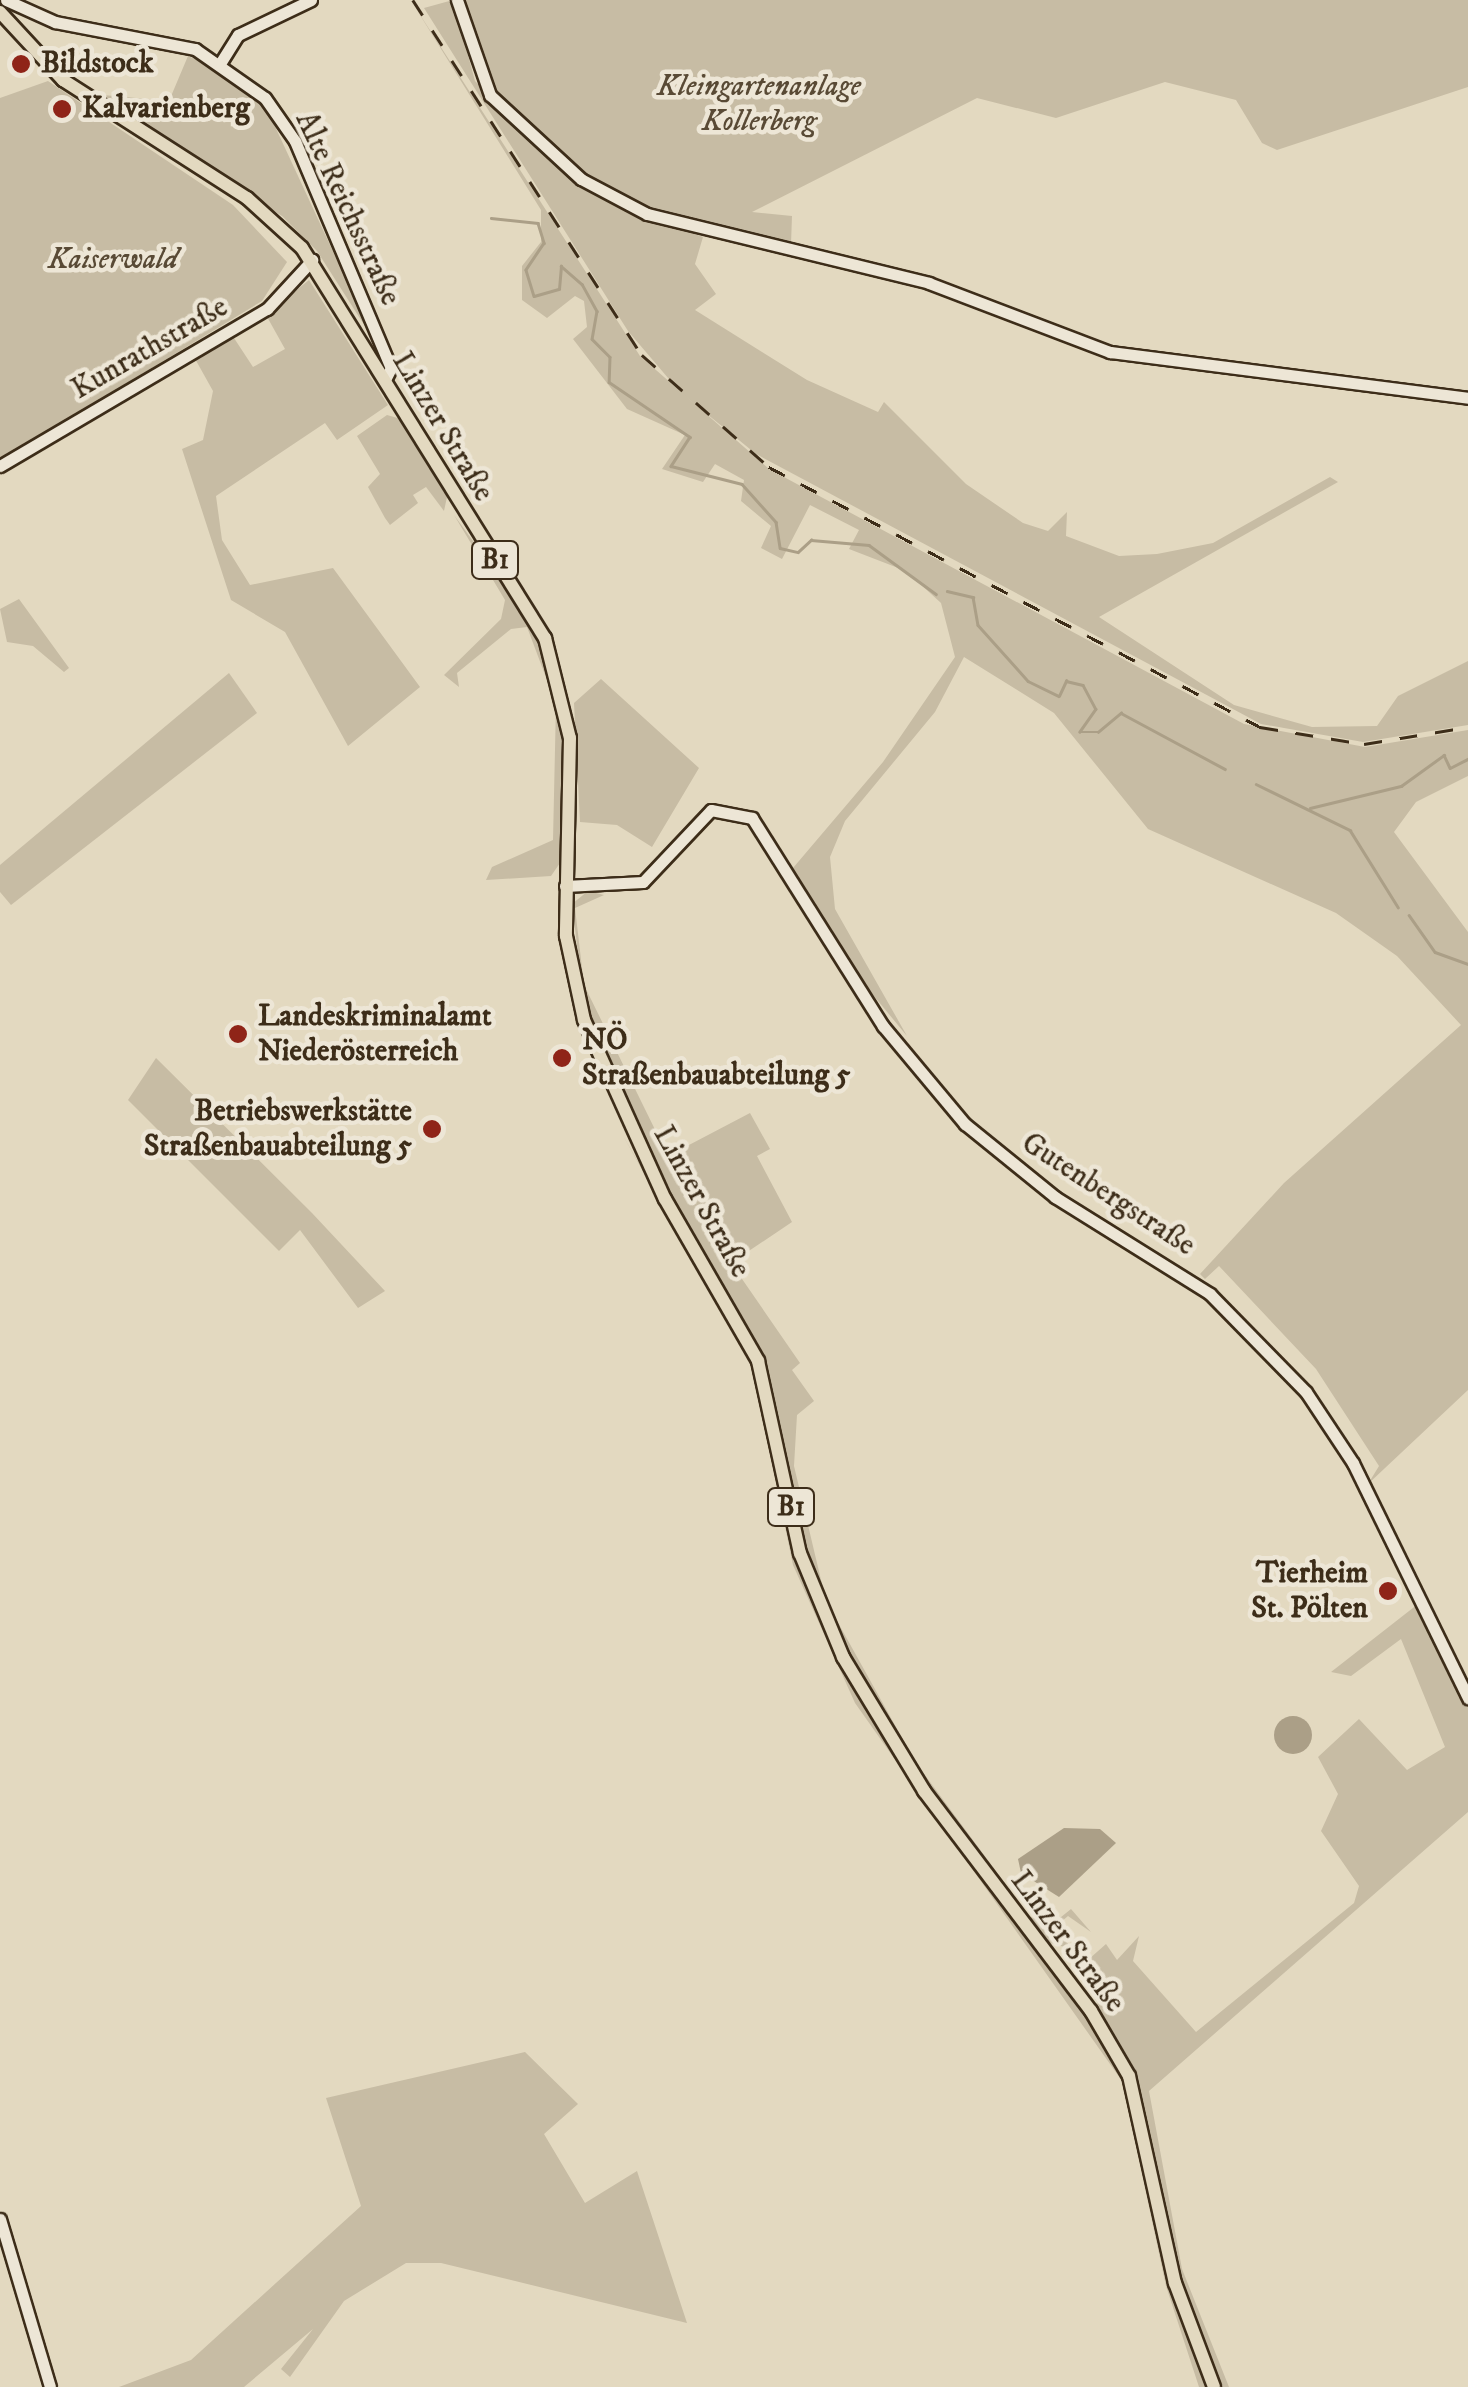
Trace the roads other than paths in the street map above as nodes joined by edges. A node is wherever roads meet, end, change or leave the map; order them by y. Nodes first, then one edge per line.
1 (6, 0) edge
2 (311, 0) edge
3 (457, 0) edge
4 (0, 12) edge
5 (221, 62) junction
6 (312, 260) junction
7 (385, 380) junction
8 (1468, 398) edge
9 (0, 466) edge
10 (566, 886) junction
11 (1468, 1698) edge
12 (0, 2219) edge
13 (50, 2387) edge
14 (1214, 2387) edge

1 - 5 street, Alte Reichsstraße
2 - 5 street
3 - 8 street
4 - 6 main road, Linzer Straße / B1
5 - 7 street, Alte Reichsstraße
6 - 7 main road, Linzer Straße / B1
6 - 9 street, Kunrathstraße
7 - 10 main road, Linzer Straße / B1
10 - 11 street, Gutenbergstraße
10 - 14 main road, Linzer Straße / B1
12 - 13 street

